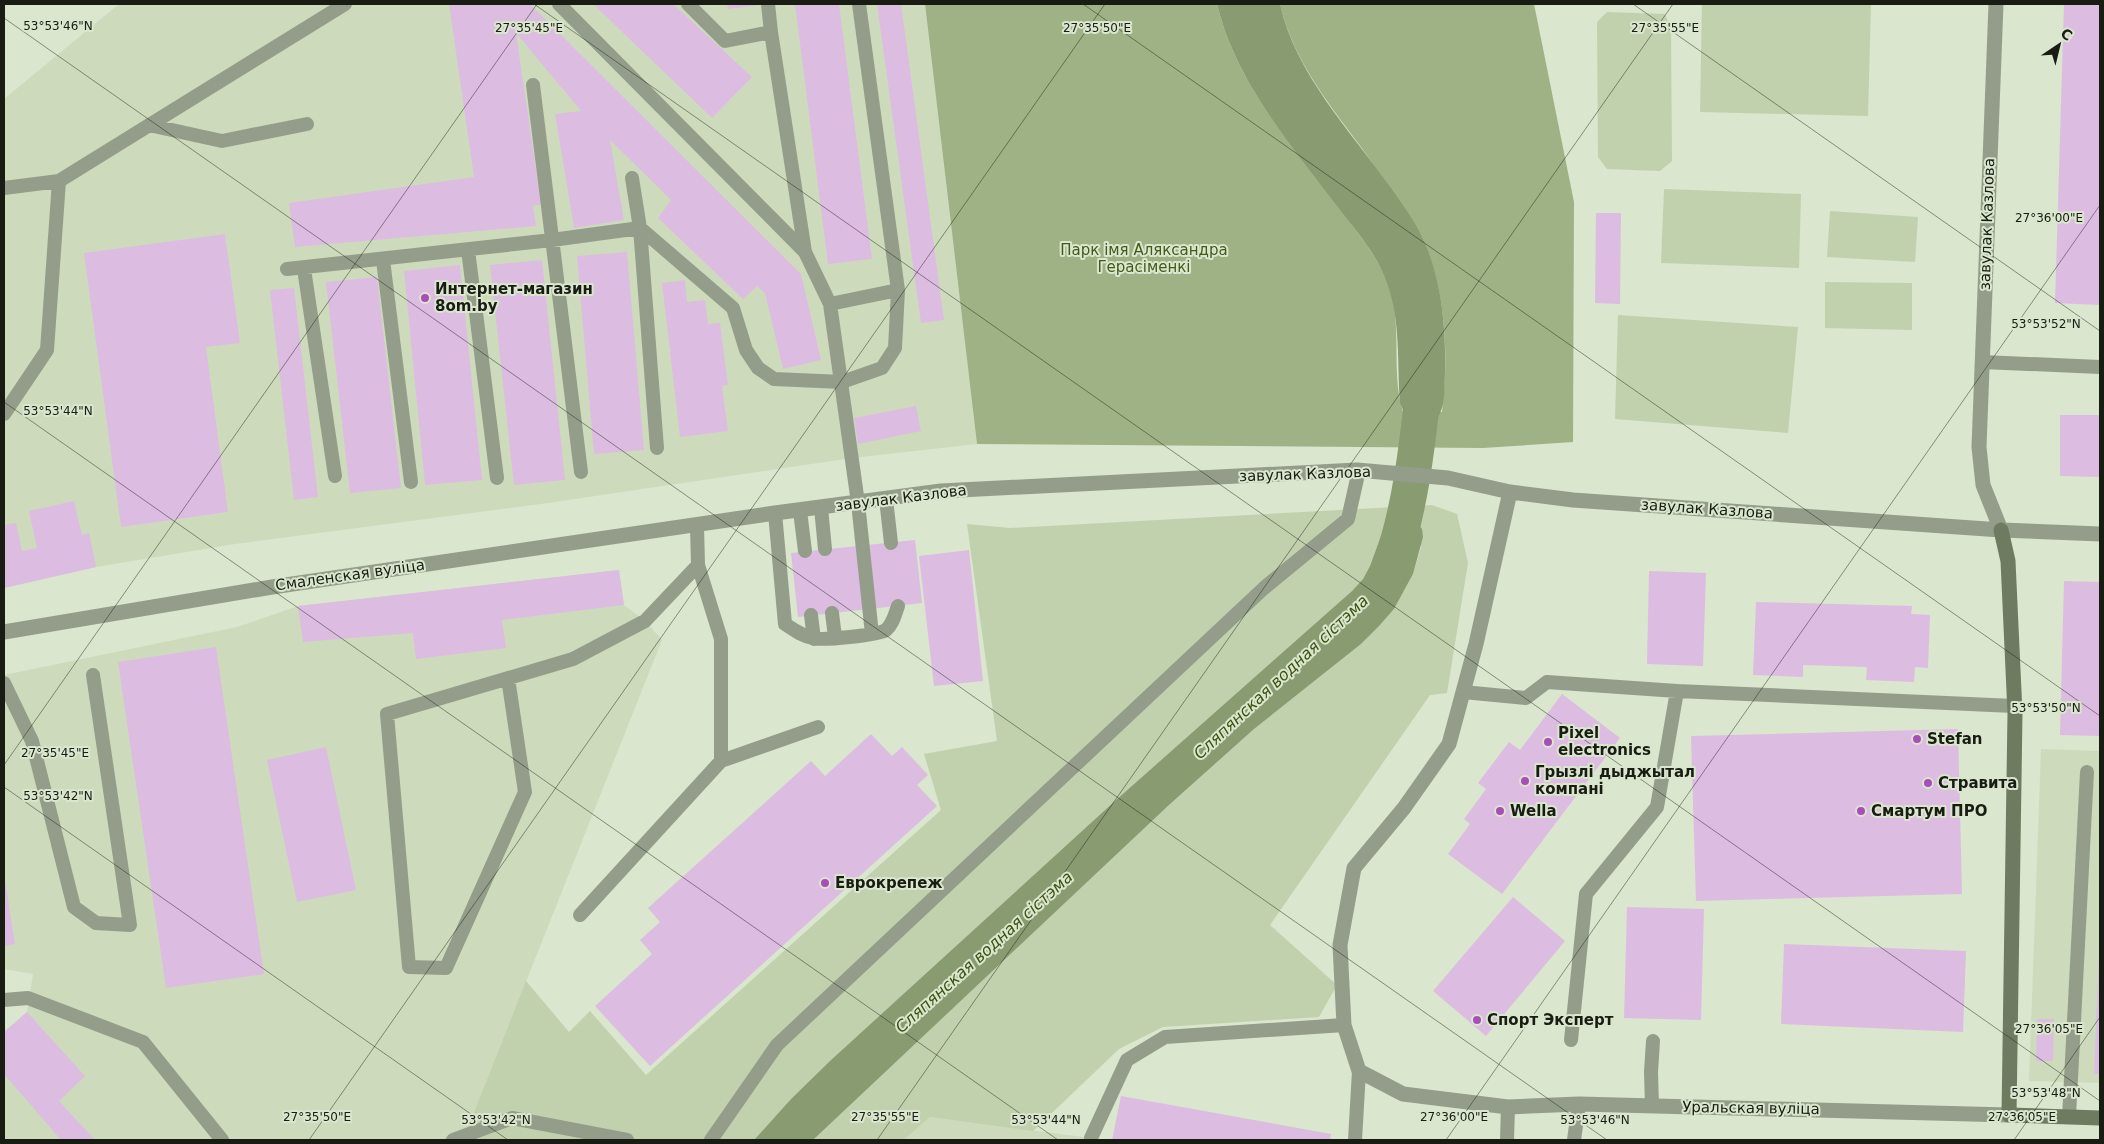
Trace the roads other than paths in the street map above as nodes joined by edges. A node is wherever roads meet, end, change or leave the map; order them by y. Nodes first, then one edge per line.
1 (345, 4) edge
2 (559, 4) edge
3 (688, 4) edge
4 (768, 4) edge
5 (860, 4) edge
6 (1996, 4) edge
7 (771, 32) junction
8 (533, 85) dead end
9 (307, 124) dead end
10 (149, 125) junction
11 (632, 178) dead end
12 (60, 181) junction
13 (4, 188) edge
14 (640, 228) junction
15 (552, 240) junction
16 (468, 250) junction
17 (805, 252) junction
18 (383, 260) junction
19 (304, 269) junction
20 (287, 270) dead end
21 (898, 290) junction
22 (830, 304) junction
23 (1982, 362) junction
24 (2100, 367) edge
25 (842, 382) junction
26 (4, 414) edge
27 (657, 448) dead end
28 (1359, 470) junction
29 (581, 472) dead end
30 (335, 476) dead end
31 (497, 478) dead end
32 (411, 482) dead end
33 (1510, 492) junction
34 (886, 499) junction
35 (858, 503) junction
36 (821, 508) junction
37 (800, 511) junction
38 (775, 513) junction
39 (698, 526) junction
40 (2001, 530) junction
41 (2100, 534) edge
42 (891, 542) dead end
43 (825, 549) dead end
44 (804, 551) dead end
45 (698, 565) junction
46 (898, 606) dead end
47 (832, 613) dead end
48 (812, 615) dead end
49 (4, 632) edge
50 (872, 634) junction
51 (835, 638) junction
52 (814, 639) junction
53 (93, 675) dead end
54 (508, 678) junction
55 (4, 683) edge
56 (1677, 691) junction
57 (1463, 692) junction
58 (2014, 706) junction
59 (818, 727) dead end
60 (721, 761) junction
61 (2087, 772) dead end
62 (580, 915) dead end
63 (4, 1000) edge
64 (1344, 1025) junction
65 (1571, 1040) dead end
66 (1653, 1041) dead end
67 (1359, 1071) junction
68 (1579, 1104) junction
69 (1652, 1106) junction
70 (1508, 1107) junction
71 (2009, 1115) junction
72 (2069, 1117) junction
73 (2100, 1118) edge
74 (1091, 1138) dead end
75 (222, 1140) edge
76 (453, 1140) edge
77 (628, 1140) edge
78 (711, 1140) edge
79 (1355, 1140) edge
80 (1507, 1140) edge
81 (1574, 1140) edge

1 - 10 lane
2 - 17 lane
3 - 7 lane
4 - 7 lane
5 - 21 lane
6 - 23 street, завулак Казлова
7 - 17 lane
8 - 15 lane
9 - 10 lane
10 - 12 lane
11 - 14 lane
12 - 13 lane
12 - 26 lane
14 - 15 lane
14 - 25 lane
14 - 27 lane
15 - 16 lane
15 - 29 lane
16 - 18 lane
16 - 31 lane
17 - 22 lane
18 - 19 lane
18 - 32 lane
19 - 20 lane
19 - 30 lane
21 - 22 lane
21 - 25 lane
22 - 25 lane
23 - 24 lane
23 - 40 street, завулак Казлова
25 - 35 lane
28 - 33 street, завулак Казлова
28 - 34 street, завулак Казлова
28 - 78 lane
33 - 40 street, завулак Казлова
33 - 57 street
34 - 35 street, завулак Казлова
34 - 42 lane
35 - 36 street, завулак Казлова
35 - 50 lane
36 - 37 street, завулак Казлова
36 - 43 lane
37 - 38 street, завулак Казлова
37 - 44 lane
38 - 39 street, завулак Казлова
38 - 52 lane
39 - 45 lane
39 - 49 street, Смаленская вуліца
40 - 41 street, завулак Казлова
40 - 58 street
45 - 54 lane
45 - 60 lane
46 - 50 lane
47 - 51 lane
48 - 52 lane
50 - 51 lane
51 - 52 lane
53 - 55 lane
54 - 54 lane
56 - 57 lane
56 - 58 lane
56 - 65 lane
57 - 64 street
58 - 71 street
59 - 60 lane
60 - 62 lane
61 - 72 lane
63 - 75 lane
64 - 67 street
64 - 74 lane
66 - 69 lane
67 - 70 street, Уральская вуліца
67 - 79 lane
68 - 69 street, Уральская вуліца
68 - 70 street, Уральская вуліца
68 - 81 lane
69 - 71 street, Уральская вуліца
70 - 80 lane
71 - 72 street, Уральская вуліца
72 - 73 street, Уральская вуліца
76 - 77 lane

